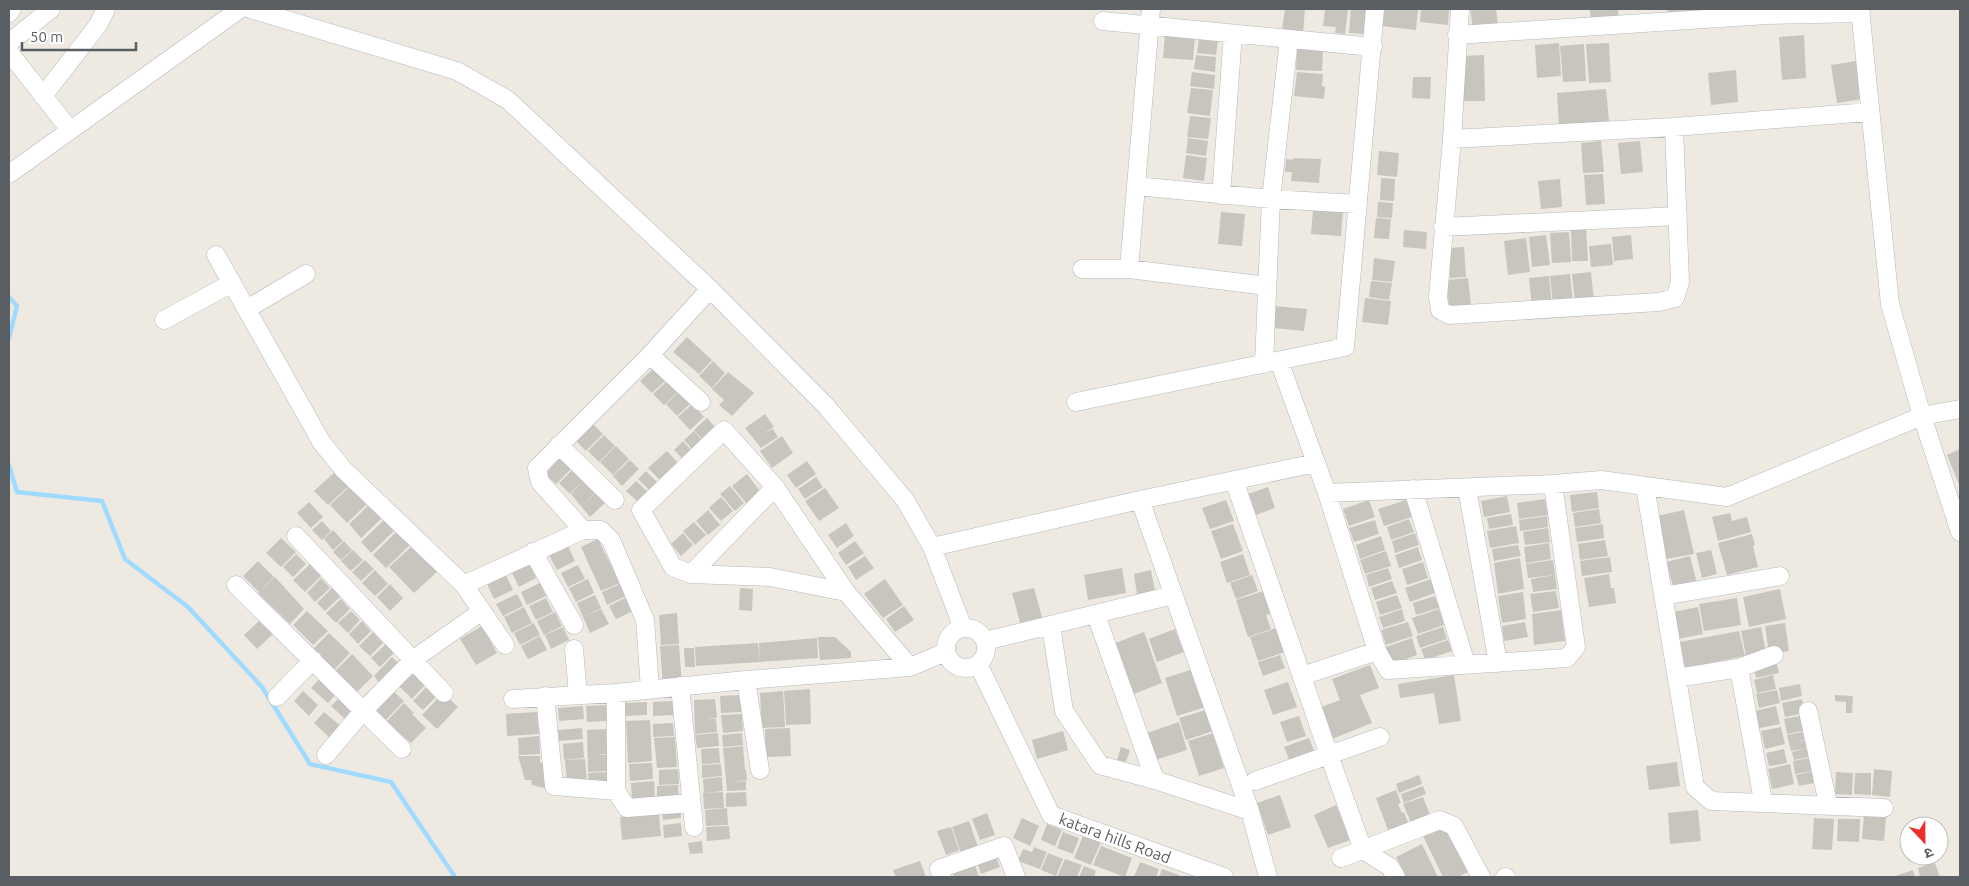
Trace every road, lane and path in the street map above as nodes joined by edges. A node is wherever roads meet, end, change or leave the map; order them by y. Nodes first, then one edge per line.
1 (12, 9) edge
2 (51, 9) edge
3 (106, 9) edge
4 (240, 9) edge
5 (250, 9) edge
6 (1375, 9) edge
7 (1460, 9) edge
8 (1860, 11) edge
9 (1763, 12) edge
10 (9, 13) edge
11 (1150, 17) edge
12 (1103, 21) dead end
13 (1233, 34) junction
14 (1457, 35) junction
15 (1289, 39) junction
16 (9, 43) edge
17 (1372, 46) junction
18 (9, 52) edge
19 (43, 96) junction
20 (1869, 112) junction
21 (1674, 127) junction
22 (70, 130) junction
23 (1452, 139) junction
24 (9, 174) edge
25 (1136, 186) junction
26 (1221, 194) junction
27 (1271, 199) junction
28 (1357, 204) junction
29 (1678, 216) junction
30 (1443, 227) junction
31 (216, 255) dead end
32 (1082, 269) dead end
33 (1129, 269) junction
34 (306, 274) dead end
35 (232, 283) junction
36 (1267, 286) junction
37 (710, 289) junction
38 (247, 309) junction
39 (164, 320) dead end
40 (650, 355) junction
41 (1272, 362) junction
42 (701, 402) dead end
43 (1076, 402) dead end
44 (1960, 409) edge
45 (1922, 416) junction
46 (559, 445) junction
47 (1316, 463) junction
48 (1234, 480) junction
49 (1553, 484) junction
50 (1645, 486) junction
51 (775, 487) junction
52 (1467, 488) junction
53 (1413, 489) junction
54 (1326, 493) junction
55 (615, 500) dead end
56 (1140, 500) junction
57 (583, 530) junction
58 (1960, 532) edge
59 (296, 536) dead end
60 (932, 547) junction
61 (533, 552) junction
62 (691, 574) junction
63 (1780, 576) dead end
64 (236, 585) dead end
65 (464, 585) junction
66 (846, 592) junction
67 (1174, 595) junction
68 (1664, 596) junction
69 (482, 611) junction
70 (1096, 615) junction
71 (574, 625) dead end
72 (1051, 626) junction
73 (963, 628) junction
74 (985, 641) junction
75 (505, 645) dead end
76 (574, 649) dead end
77 (1376, 651) junction
78 (946, 652) junction
79 (1774, 655) dead end
80 (414, 659) junction
81 (313, 660) junction
82 (978, 664) junction
83 (1466, 664) junction
84 (1498, 664) junction
85 (910, 667) junction
86 (1738, 668) junction
87 (1302, 676) junction
88 (1677, 678) junction
89 (746, 680) junction
90 (680, 686) junction
91 (650, 689) junction
92 (444, 693) dead end
93 (616, 693) junction
94 (578, 695) junction
95 (545, 696) junction
96 (277, 697) dead end
97 (513, 699) dead end
98 (1808, 711) dead end
99 (363, 712) junction
100 (1380, 737) dead end
101 (402, 749) dead end
102 (326, 755) dead end
103 (1329, 755) junction
104 (760, 770) dead end
105 (1155, 780) junction
106 (1255, 781) dead end
107 (616, 791) junction
108 (1763, 802) junction
109 (691, 803) junction
110 (1828, 804) junction
111 (1884, 808) dead end
112 (1250, 811) junction
113 (694, 827) dead end
114 (1363, 850) junction
115 (1341, 858) dead end
116 (942, 877) edge
117 (1016, 877) edge
118 (1224, 877) edge
119 (1268, 877) edge
120 (1396, 877) edge
121 (1481, 877) edge

1 - 10 street
2 - 16 street
3 - 19 street
4 - 22 street
5 - 37 street
6 - 17 street
7 - 14 street
8 - 9 street
8 - 20 street
9 - 14 street
11 - 12 street
11 - 13 street
11 - 25 street
13 - 15 street
13 - 26 street
14 - 23 street
15 - 17 street
15 - 27 street
17 - 28 street
18 - 19 street
19 - 22 street
20 - 21 street
20 - 45 street
21 - 23 street
21 - 29 street
22 - 24 street
23 - 30 street
25 - 26 street
25 - 33 street
26 - 27 street
27 - 28 street
27 - 36 street
28 - 41 street
29 - 30 street
29 - 30 street
31 - 35 street
32 - 33 street
33 - 36 street
34 - 38 street
35 - 38 street
35 - 39 street
36 - 41 street
37 - 40 street
37 - 60 street
38 - 65 street
40 - 42 street
40 - 46 street
41 - 43 street
41 - 47 street
44 - 45 street
45 - 50 street
45 - 58 street
46 - 55 street
46 - 57 street
47 - 48 street
47 - 54 street
48 - 56 street
48 - 87 street
49 - 50 street
49 - 52 street
49 - 84 street
50 - 68 street
51 - 62 street
51 - 62 street
51 - 66 street
52 - 53 street
52 - 84 street
53 - 54 street
53 - 83 street
54 - 77 street
56 - 60 street
56 - 67 street
57 - 61 street
57 - 91 street
59 - 80 street
60 - 73 street
61 - 65 street
61 - 71 street
62 - 66 street
63 - 68 street
64 - 81 street
65 - 69 street
66 - 85 street
67 - 70 street
67 - 112 street
68 - 88 street
69 - 75 street
69 - 80 street
70 - 72 street
70 - 105 street
72 - 74 street
72 - 105 street
73 - 74 street
73 - 78 street
74 - 82 street
76 - 94 street
77 - 83 street
77 - 87 street
78 - 82 street
78 - 85 street
79 - 86 street
80 - 92 street
80 - 99 street
81 - 96 street
81 - 99 street
82 - 118 street, katara hills Road
83 - 84 street
85 - 89 street
86 - 88 street
86 - 108 street
87 - 103 street
88 - 108 street
89 - 90 street
89 - 104 street
90 - 91 street
90 - 109 street
91 - 93 street
93 - 94 street
93 - 107 street
94 - 95 street
95 - 97 street
95 - 107 street
98 - 110 street
99 - 101 street
99 - 102 street
100 - 103 street
103 - 106 street
103 - 114 street
105 - 112 street
107 - 109 street
108 - 110 street
109 - 113 street
110 - 111 street
112 - 119 street
114 - 115 street
114 - 120 street
114 - 121 street
116 - 117 street

